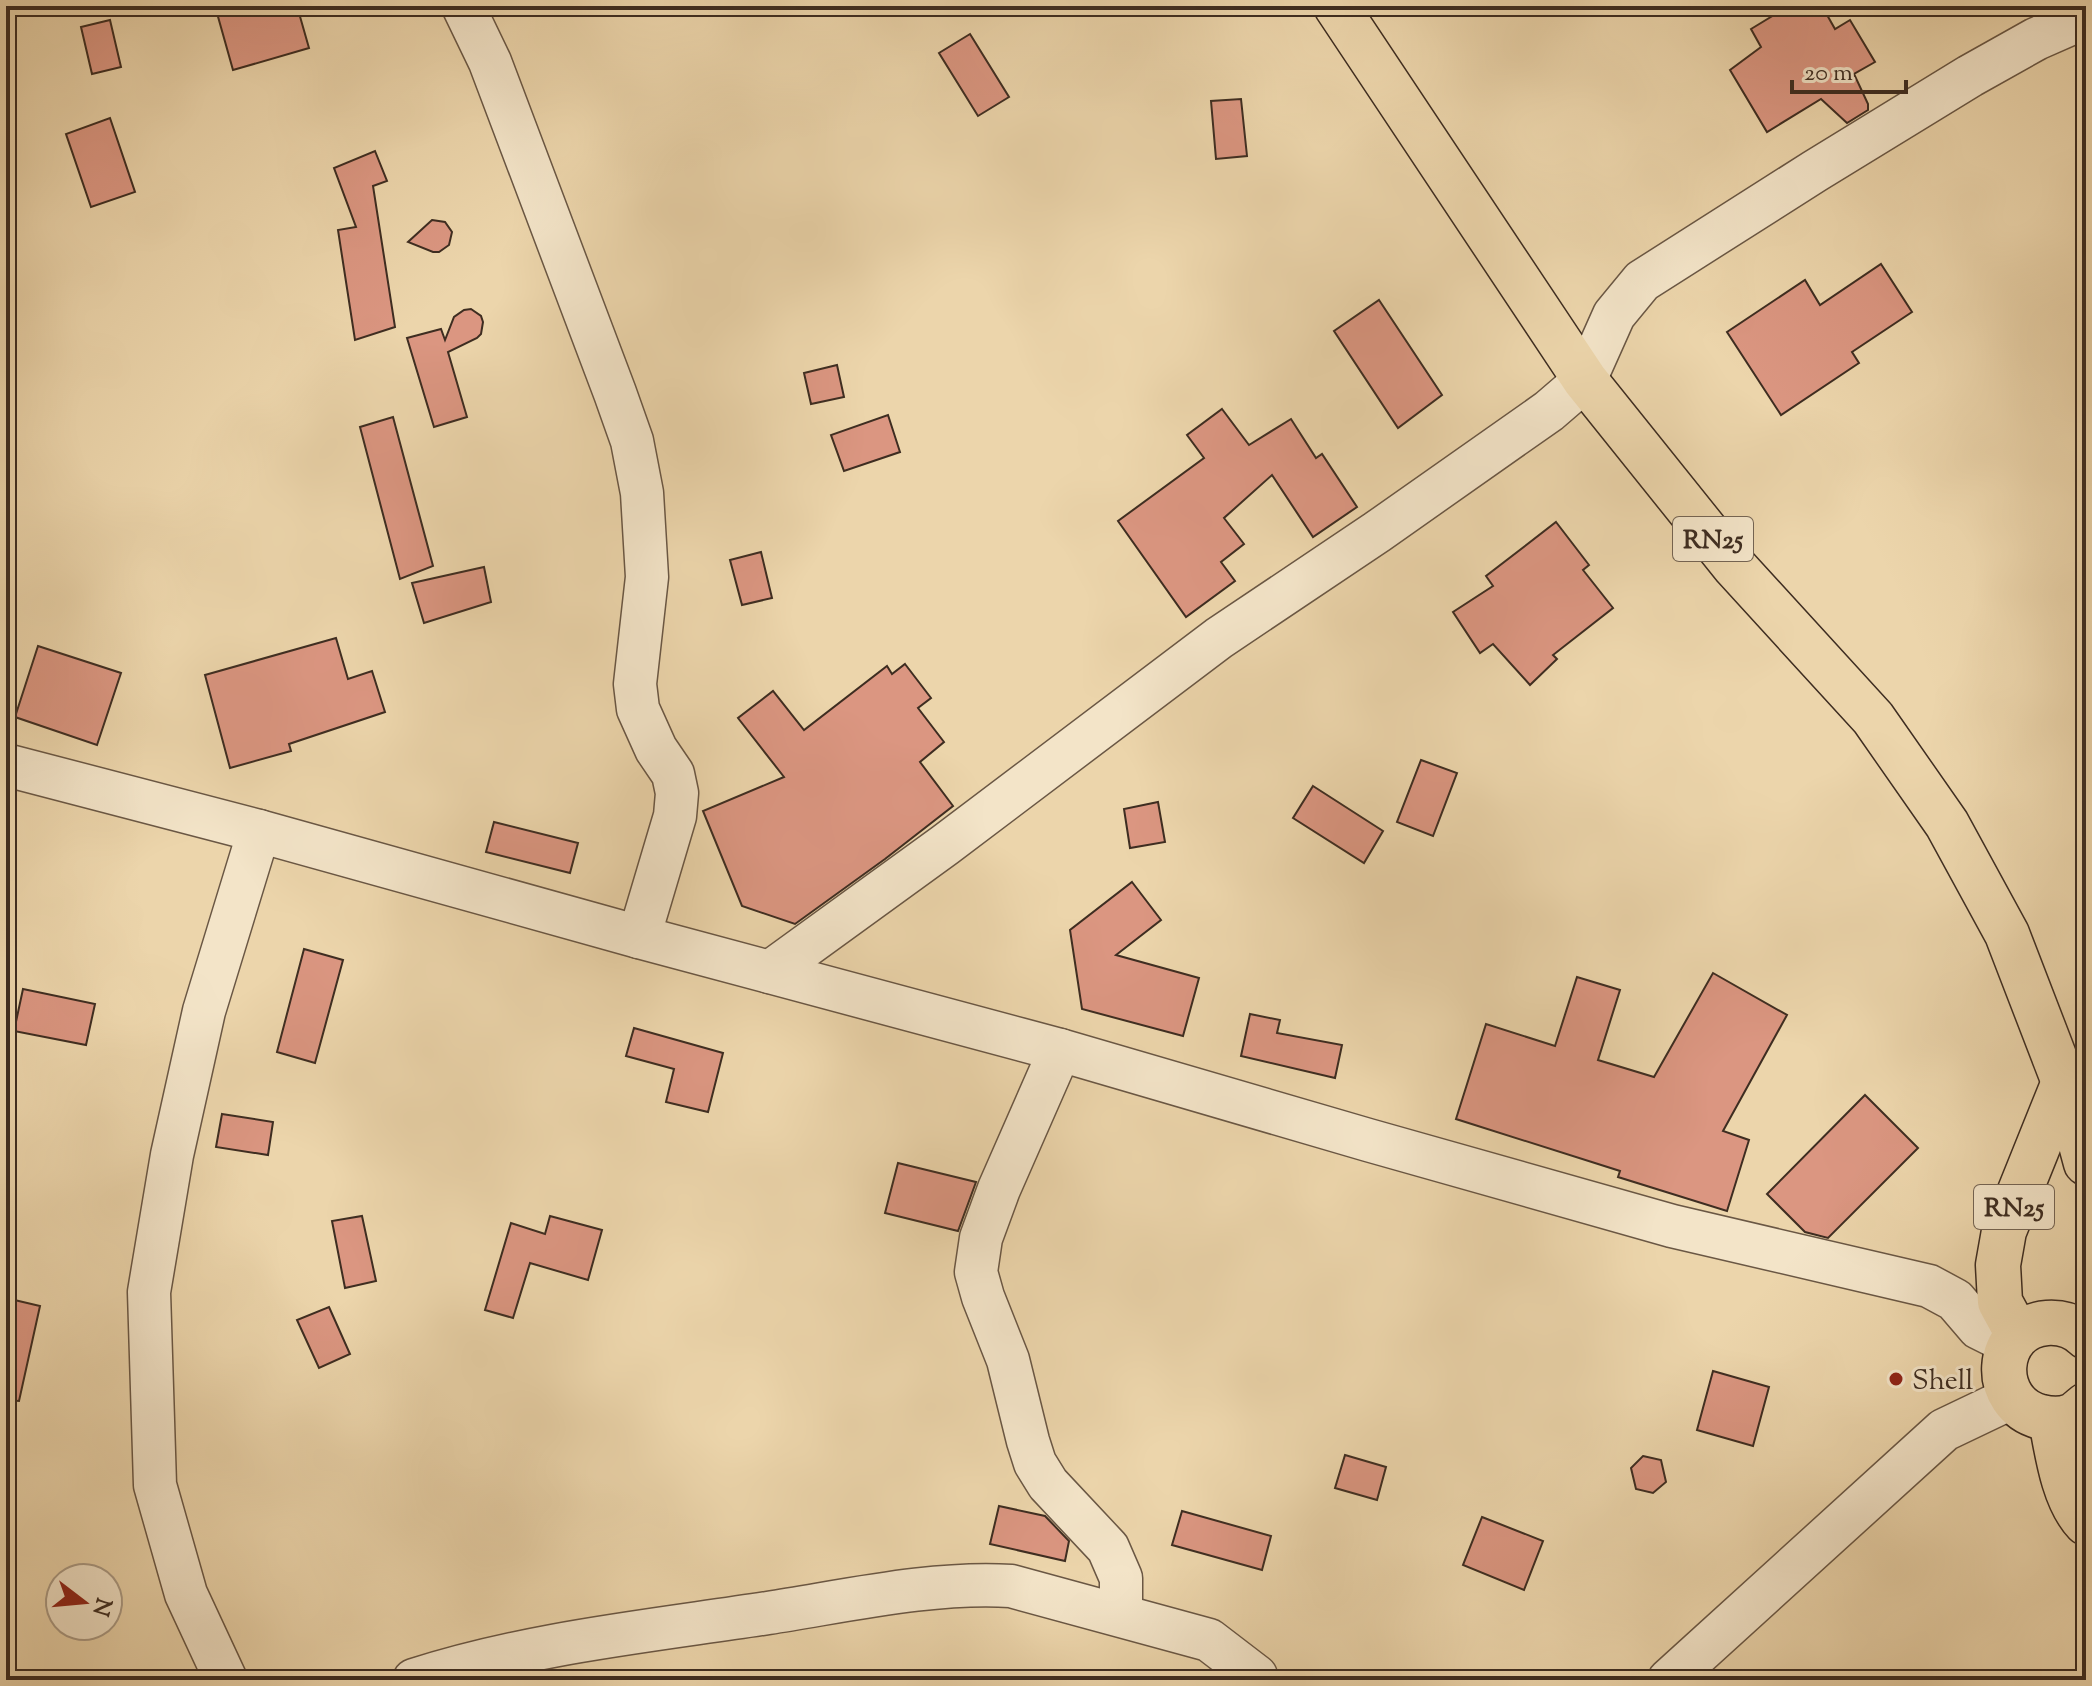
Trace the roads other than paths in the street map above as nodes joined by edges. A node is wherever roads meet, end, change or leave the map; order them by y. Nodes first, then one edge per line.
1 (463, 6) edge
2 (1336, 6) edge
3 (2086, 17) edge
4 (1585, 380) junction
5 (6, 765) edge
6 (259, 831) junction
7 (639, 937) junction
8 (770, 972) junction
9 (1060, 1050) junction
10 (2064, 1082) junction
11 (2086, 1163) edge
12 (2086, 1337) edge
13 (2015, 1339) junction
14 (2011, 1398) junction
15 (2068, 1412) edge
16 (2086, 1523) edge
17 (1121, 1615) junction
18 (226, 1680) edge
19 (414, 1680) edge
20 (1257, 1680) edge
21 (1669, 1680) edge

1 - 7 street
2 - 4 main road, RN25
3 - 4 street
4 - 8 street
4 - 10 main road, RN25
5 - 6 street
6 - 7 street
6 - 18 street
7 - 8 street
8 - 9 street
9 - 13 street
9 - 17 street
10 - 11 main road, RN25
10 - 13 main road, RN25
12 - 13 main road
13 - 14 main road
14 - 15 main road
14 - 21 street
15 - 16 main road
17 - 19 street
17 - 20 street

